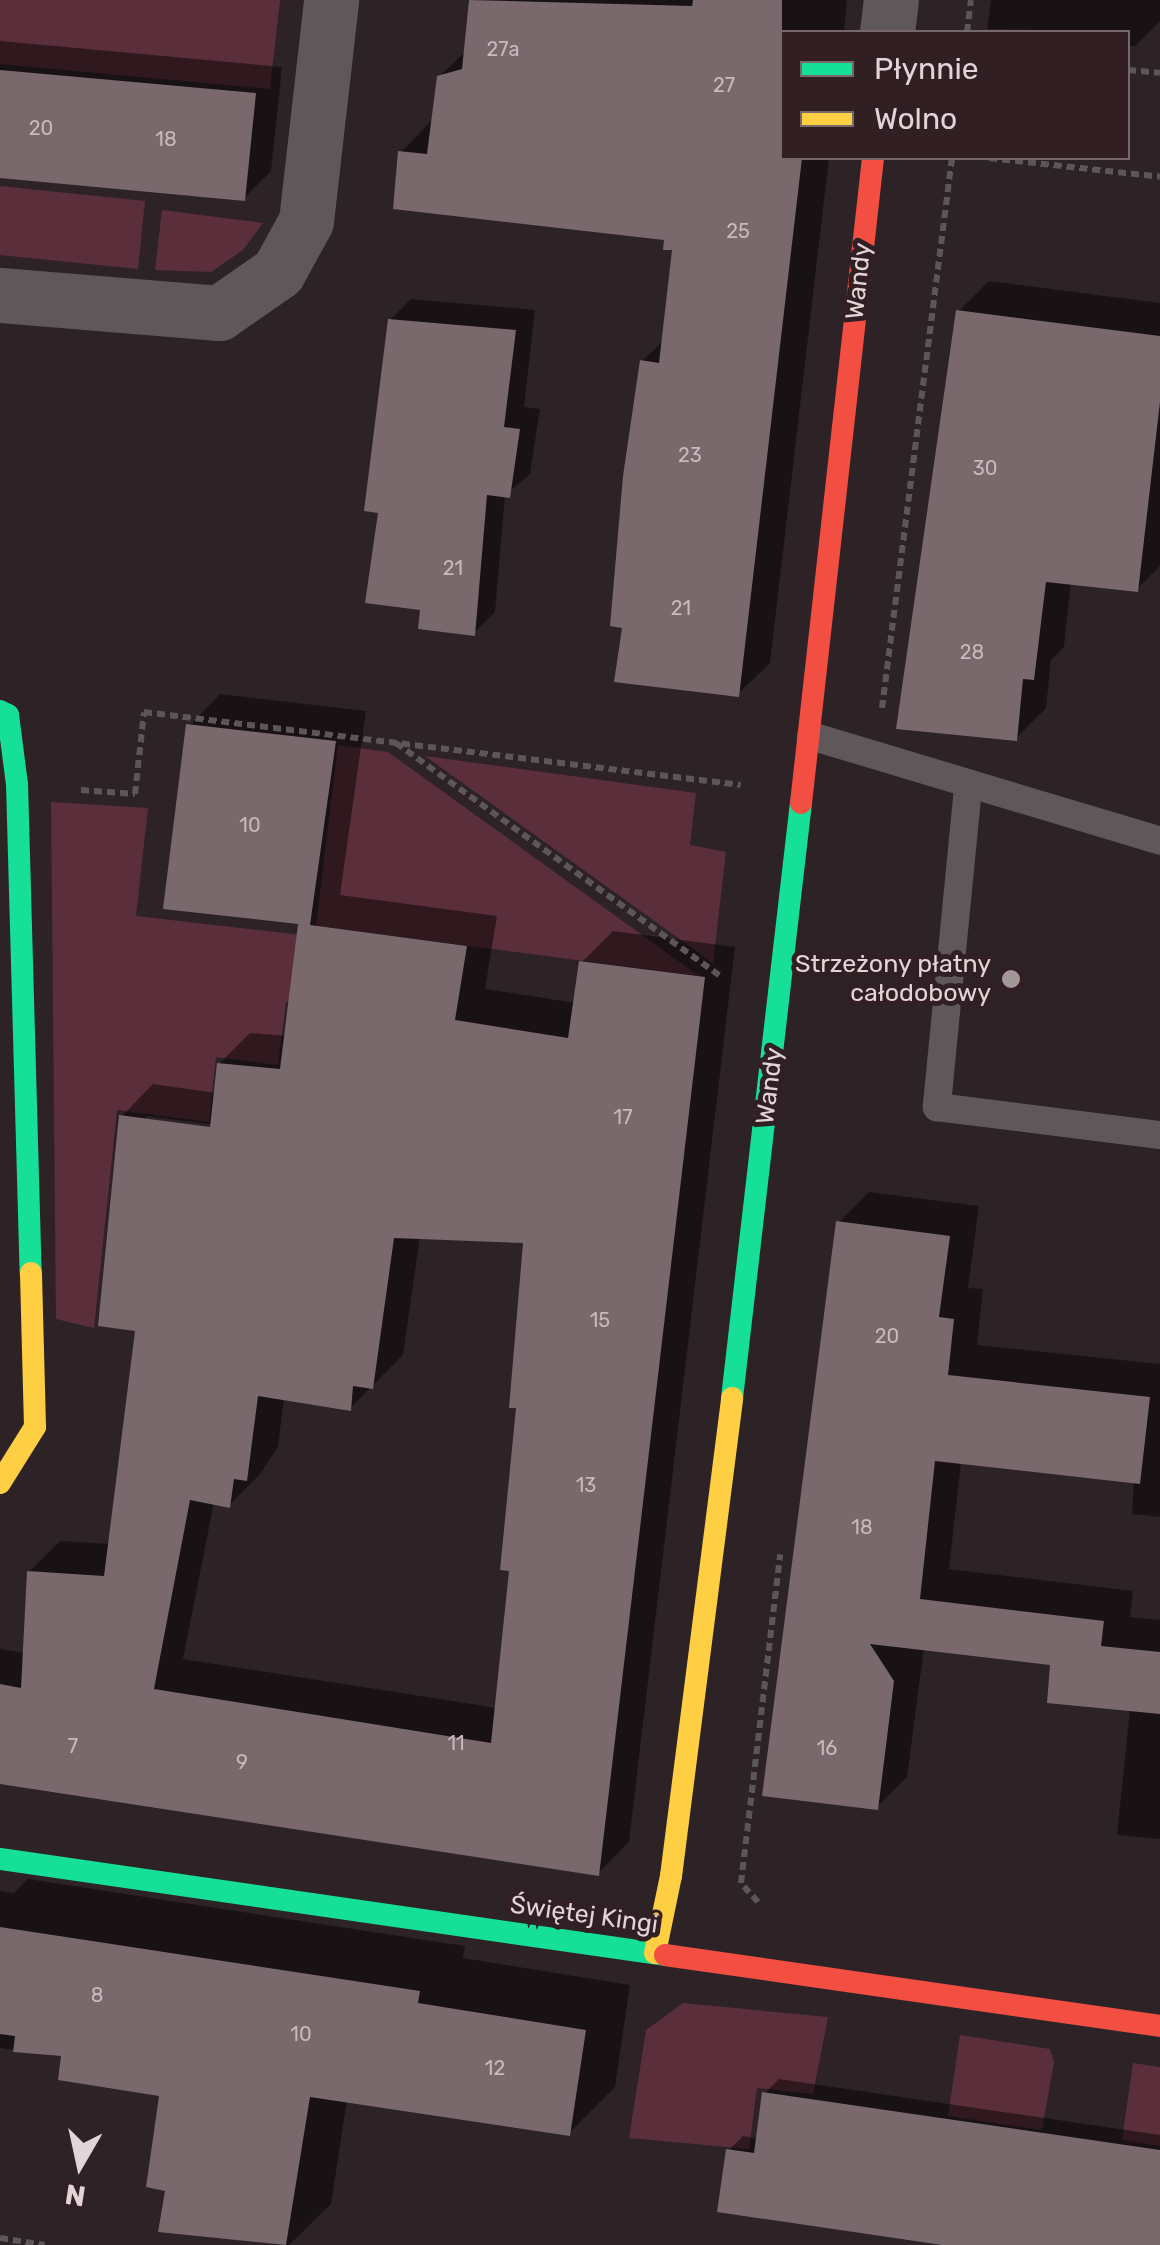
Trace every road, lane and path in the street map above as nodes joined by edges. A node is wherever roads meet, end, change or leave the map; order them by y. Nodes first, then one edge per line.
1 (331, 0) edge
2 (891, 0) edge
3 (971, 0) edge
4 (887, 30) edge
5 (968, 30) edge
6 (1130, 70) edge
7 (1160, 73) edge
8 (872, 160) edge
9 (952, 160) edge
10 (1006, 160) edge
11 (1160, 177) edge
12 (0, 295) edge
13 (0, 711) edge
14 (811, 736) junction
15 (395, 742) junction
16 (875, 754) junction
17 (748, 768) dead end
18 (746, 786) junction
19 (63, 788) dead end
20 (968, 788) junction
21 (744, 805) dead end
22 (1160, 842) edge
23 (726, 960) dead end
24 (1160, 1135) edge
25 (0, 1482) edge
26 (783, 1534) dead end
27 (0, 1859) edge
28 (741, 1882) dead end
29 (655, 1953) junction
30 (1160, 2026) edge
31 (0, 2238) edge
32 (44, 2245) edge

1 - 12 street
2 - 4 street
3 - 5 path
6 - 7 path
8 - 14 street, Wandy
9 - 16 path
10 - 11 path
13 - 25 street
14 - 16 lane
14 - 29 street, Wandy
15 - 18 path
15 - 19 path
15 - 23 path
16 - 20 lane
17 - 18 path
18 - 21 path
20 - 22 lane
20 - 24 lane
26 - 28 path
27 - 29 street, Świętej Kingi
29 - 30 street, Świętej Kingi
31 - 32 path

